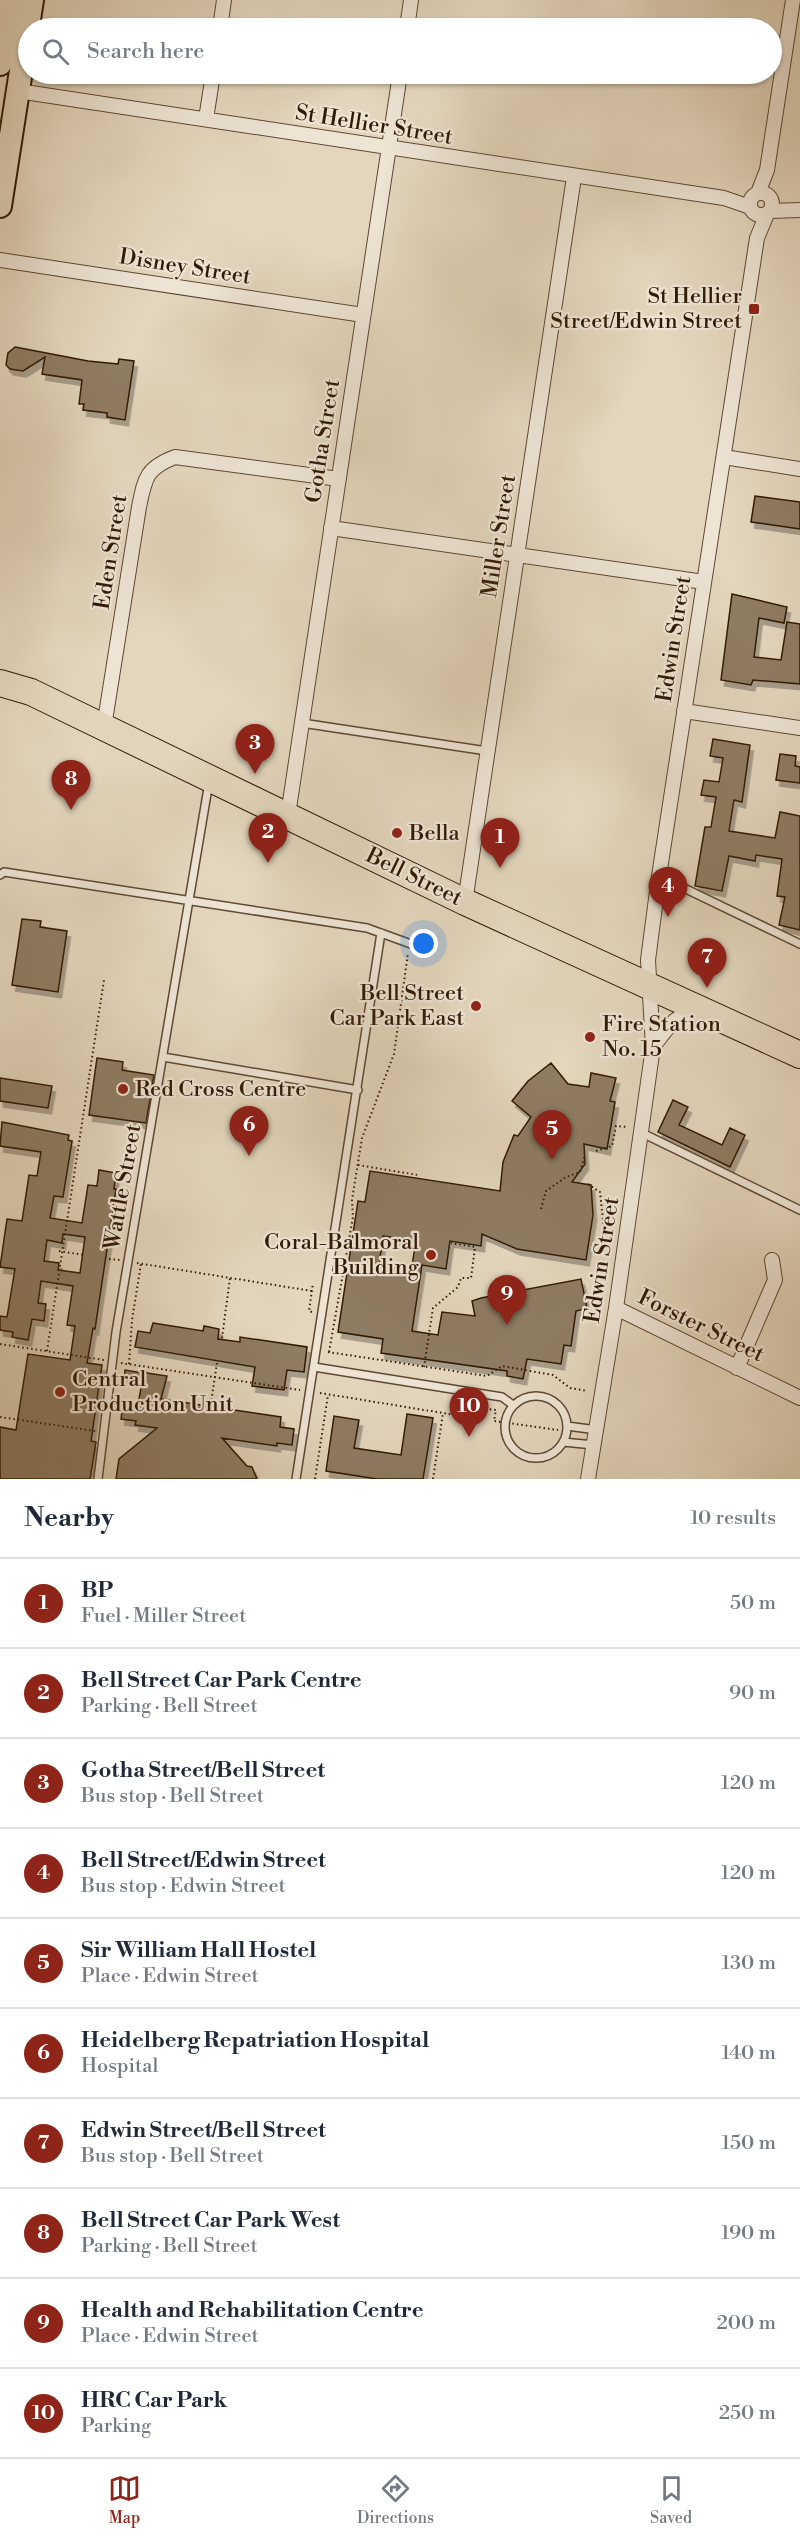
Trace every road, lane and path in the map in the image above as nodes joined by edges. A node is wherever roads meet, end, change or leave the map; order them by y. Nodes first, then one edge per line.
1 (10, 0) edge
2 (32, 0) edge
3 (224, 0) edge
4 (411, 0) edge
5 (792, 0) edge
6 (27, 18) edge
7 (221, 18) edge
8 (408, 18) edge
9 (18, 55) edge
10 (0, 64) edge
11 (782, 68) edge
12 (211, 84) edge
13 (399, 84) edge
14 (780, 84) edge
15 (9, 90) edge
16 (206, 119) junction
17 (389, 148) junction
18 (574, 177) junction
19 (761, 204) junction
20 (0, 206) edge
21 (799, 210) edge
22 (0, 260) edge
23 (363, 315) junction
24 (724, 457) junction
25 (800, 469) edge
26 (339, 479) junction
27 (331, 528) junction
28 (517, 555) junction
29 (704, 582) junction
30 (0, 666) edge
31 (0, 683) edge
32 (31, 692) junction
33 (684, 711) junction
34 (302, 723) junction
35 (104, 727) junction
36 (800, 728) edge
37 (488, 751) junction
38 (210, 778) junction
39 (288, 814) junction
40 (0, 875) edge
41 (659, 876) junction
42 (188, 902) junction
43 (465, 902) junction
44 (381, 933) junction
45 (403, 941) junction
46 (411, 944) dead end
47 (800, 944) edge
48 (104, 980) dead end
49 (651, 986) junction
50 (704, 1011) junction
51 (653, 1047) junction
52 (800, 1055) edge
53 (163, 1057) junction
54 (358, 1090) junction
55 (628, 1127) dead end
56 (642, 1132) junction
57 (596, 1151) dead end
58 (585, 1155) dead end
59 (358, 1165) junction
60 (418, 1175) dead end
61 (588, 1184) dead end
62 (541, 1209) dead end
63 (800, 1210) edge
64 (612, 1231) dead end
65 (451, 1243) dead end
66 (61, 1251) junction
67 (84, 1255) dead end
68 (110, 1259) dead end
69 (772, 1260) dead end
70 (128, 1262) junction
71 (141, 1264) junction
72 (230, 1278) junction
73 (313, 1283) dead end
74 (312, 1291) junction
75 (616, 1308) junction
76 (310, 1322) dead end
77 (222, 1338) dead end
78 (0, 1344) edge
79 (317, 1350) junction
80 (47, 1352) junction
81 (329, 1352) junction
82 (113, 1362) junction
83 (217, 1363) dead end
84 (129, 1364) junction
85 (424, 1366) junction
86 (314, 1367) junction
87 (737, 1368) junction
88 (215, 1377) junction
89 (587, 1391) dead end
90 (310, 1392) junction
91 (328, 1395) junction
92 (800, 1398) edge
93 (513, 1405) junction
94 (210, 1408) dead end
95 (443, 1413) junction
96 (0, 1417) edge
97 (505, 1421) junction
98 (567, 1429) junction
99 (597, 1430) junction
100 (96, 1431) dead end
101 (563, 1442) junction
102 (594, 1445) junction
103 (98, 1479) edge
104 (296, 1479) edge
105 (315, 1479) edge
106 (433, 1479) edge
107 (588, 1479) edge

1 - 10 main road
2 - 6 main road
3 - 7 street
4 - 8 street
5 - 11 street, Edwin Street
9 - 15 main road
12 - 16 street
13 - 17 street, Gotha Street
14 - 19 street, Edwin Street
15 - 16 street, St Hellier Street
15 - 20 main road
16 - 17 street, St Hellier Street
17 - 18 street, St Hellier Street
17 - 23 street, Gotha Street
18 - 19 street, St Hellier Street
18 - 28 street, Miller Street
19 - 21 street, St Hellier Street
19 - 24 street, Edwin Street
22 - 23 street, Disney Street
23 - 26 street, Gotha Street
24 - 25 street
24 - 29 street, Edwin Street
26 - 27 street, Gotha Street
26 - 35 street, Eden Street
27 - 28 street
27 - 34 street, Gotha Street
28 - 29 street
28 - 37 street, Miller Street
29 - 33 street, Edwin Street
30 - 32 highway, Bell Street
31 - 32 highway, Bell Street
32 - 35 highway, Bell Street
33 - 36 street
33 - 41 street, Edwin Street
34 - 37 lane
34 - 39 street, Gotha Street
35 - 38 highway, Bell Street
37 - 43 street, Miller Street
38 - 39 highway, Bell Street
38 - 42 lane, Wattle Street
39 - 43 highway, Bell Street
40 - 42 lane
41 - 47 lane
41 - 49 street, Edwin Street
42 - 44 lane
42 - 53 lane, Wattle Street
43 - 49 highway, Bell Street
44 - 45 lane
44 - 54 lane
45 - 46 lane
45 - 59 path
48 - 66 path
49 - 50 highway, Bell Street
49 - 51 street, Edwin Street
50 - 51 street
50 - 52 highway, Bell Street
51 - 56 street, Edwin Street
53 - 54 lane
53 - 70 lane, Wattle Street
54 - 79 lane
55 - 57 path
56 - 63 lane
56 - 75 street, Edwin Street
58 - 62 path
59 - 60 path
59 - 81 path
61 - 64 path
65 - 85 path
66 - 67 path
66 - 80 path
68 - 70 path
69 - 87 street
70 - 71 path
70 - 82 lane, Wattle Street
71 - 72 path
71 - 84 path
72 - 74 path
72 - 77 path
73 - 74 path
74 - 76 path
75 - 87 street, Forster Street
75 - 99 street, Edwin Street
78 - 80 path
79 - 81 path
79 - 86 lane
80 - 82 path
81 - 85 path
82 - 84 path
82 - 103 lane, Wattle Street
83 - 88 path
84 - 88 path
85 - 89 path
86 - 90 lane
86 - 93 lane
87 - 92 street, Forster Street
88 - 90 path
88 - 94 path
90 - 91 path
90 - 104 lane
91 - 95 path
91 - 105 path
93 - 97 lane
93 - 98 lane
95 - 97 path
95 - 106 path
96 - 100 path
97 - 98 path
97 - 101 lane
98 - 99 lane
98 - 101 lane
99 - 102 street, Edwin Street
101 - 102 lane
102 - 107 street, Edwin Street

